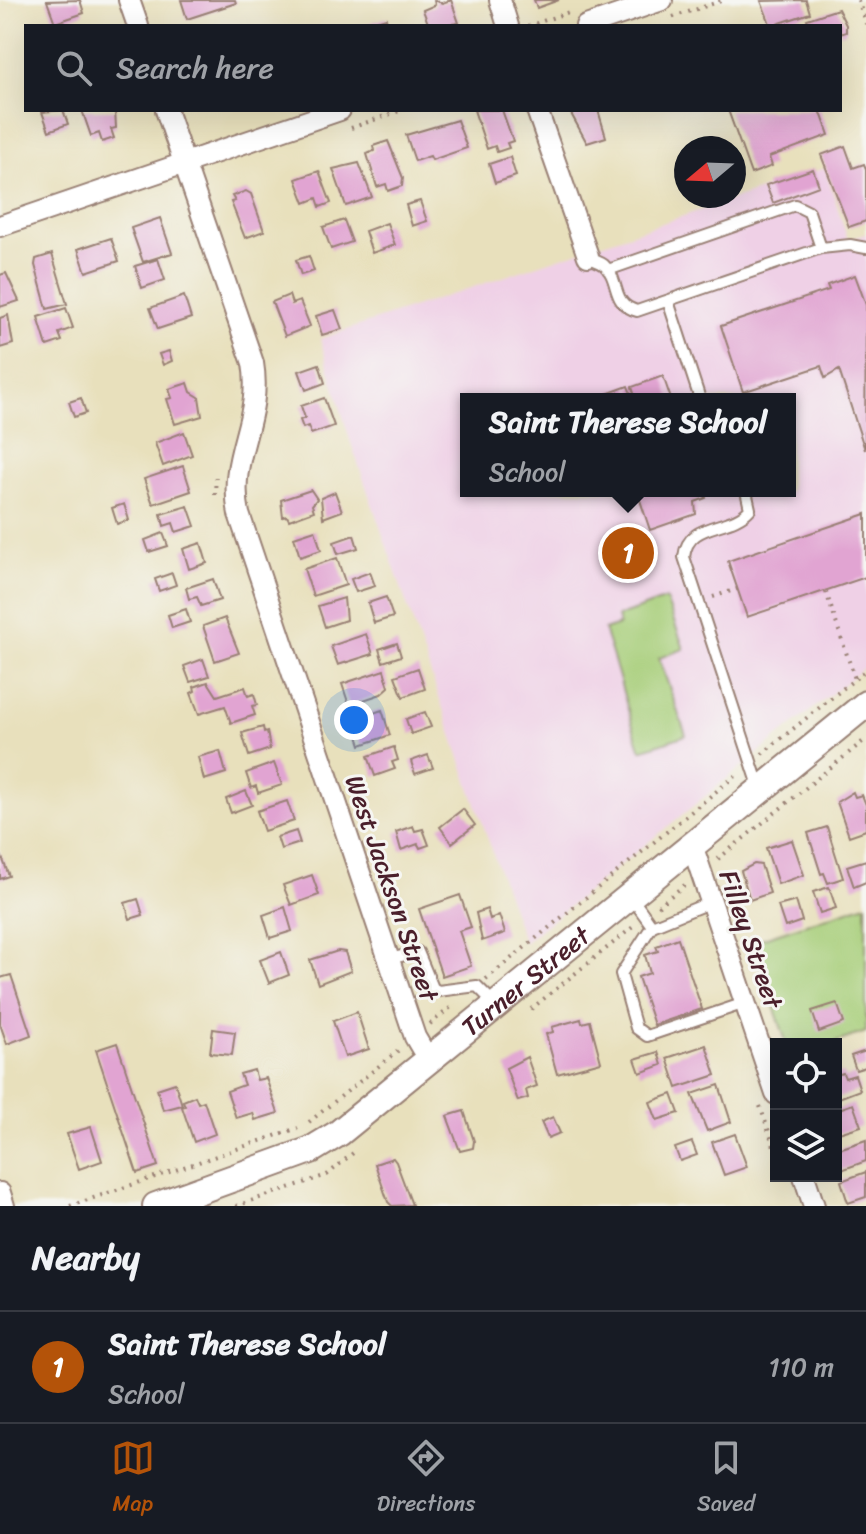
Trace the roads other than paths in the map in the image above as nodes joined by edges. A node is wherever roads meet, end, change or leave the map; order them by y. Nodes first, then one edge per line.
1 (129, 0) edge
2 (500, 0) edge
3 (662, 0) edge
4 (580, 18) edge
5 (137, 24) edge
6 (507, 24) edge
7 (167, 112) edge
8 (334, 112) edge
9 (538, 112) edge
10 (184, 163) junction
11 (0, 226) edge
12 (821, 248) junction
13 (866, 248) edge
14 (588, 256) joint
15 (608, 270) junction
16 (668, 301) junction
17 (698, 393) edge
18 (747, 497) edge
19 (866, 704) edge
20 (760, 790) junction
21 (692, 845) junction
22 (631, 895) junction
23 (711, 902) junction
24 (652, 926) junction
25 (389, 959) junction
26 (745, 1003) junction
27 (496, 1006) junction
28 (437, 1054) junction
29 (770, 1076) edge
30 (806, 1182) edge
31 (0, 1193) edge
32 (4, 1206) edge
33 (156, 1206) edge
34 (814, 1206) edge

1 - 5 street
2 - 6 street
3 - 4 street
7 - 10 street, West Jackson Street
8 - 10 street
9 - 14 street
10 - 11 street
10 - 25 street, West Jackson Street
12 - 13 lane
12 - 15 lane
12 - 16 lane
14 - 15 lane
15 - 16 lane
16 - 17 lane
18 - 20 lane
19 - 20 street, Turner Street
20 - 21 street, Turner Street
21 - 22 street, Turner Street
21 - 23 street, Filley Street
22 - 24 lane
22 - 27 street, Turner Street
23 - 24 lane
23 - 26 street, Filley Street
24 - 26 lane
25 - 27 lane
25 - 28 street, West Jackson Street
26 - 29 street, Filley Street
27 - 28 street, Turner Street
28 - 33 street, Turner Street
30 - 34 street
31 - 32 street

